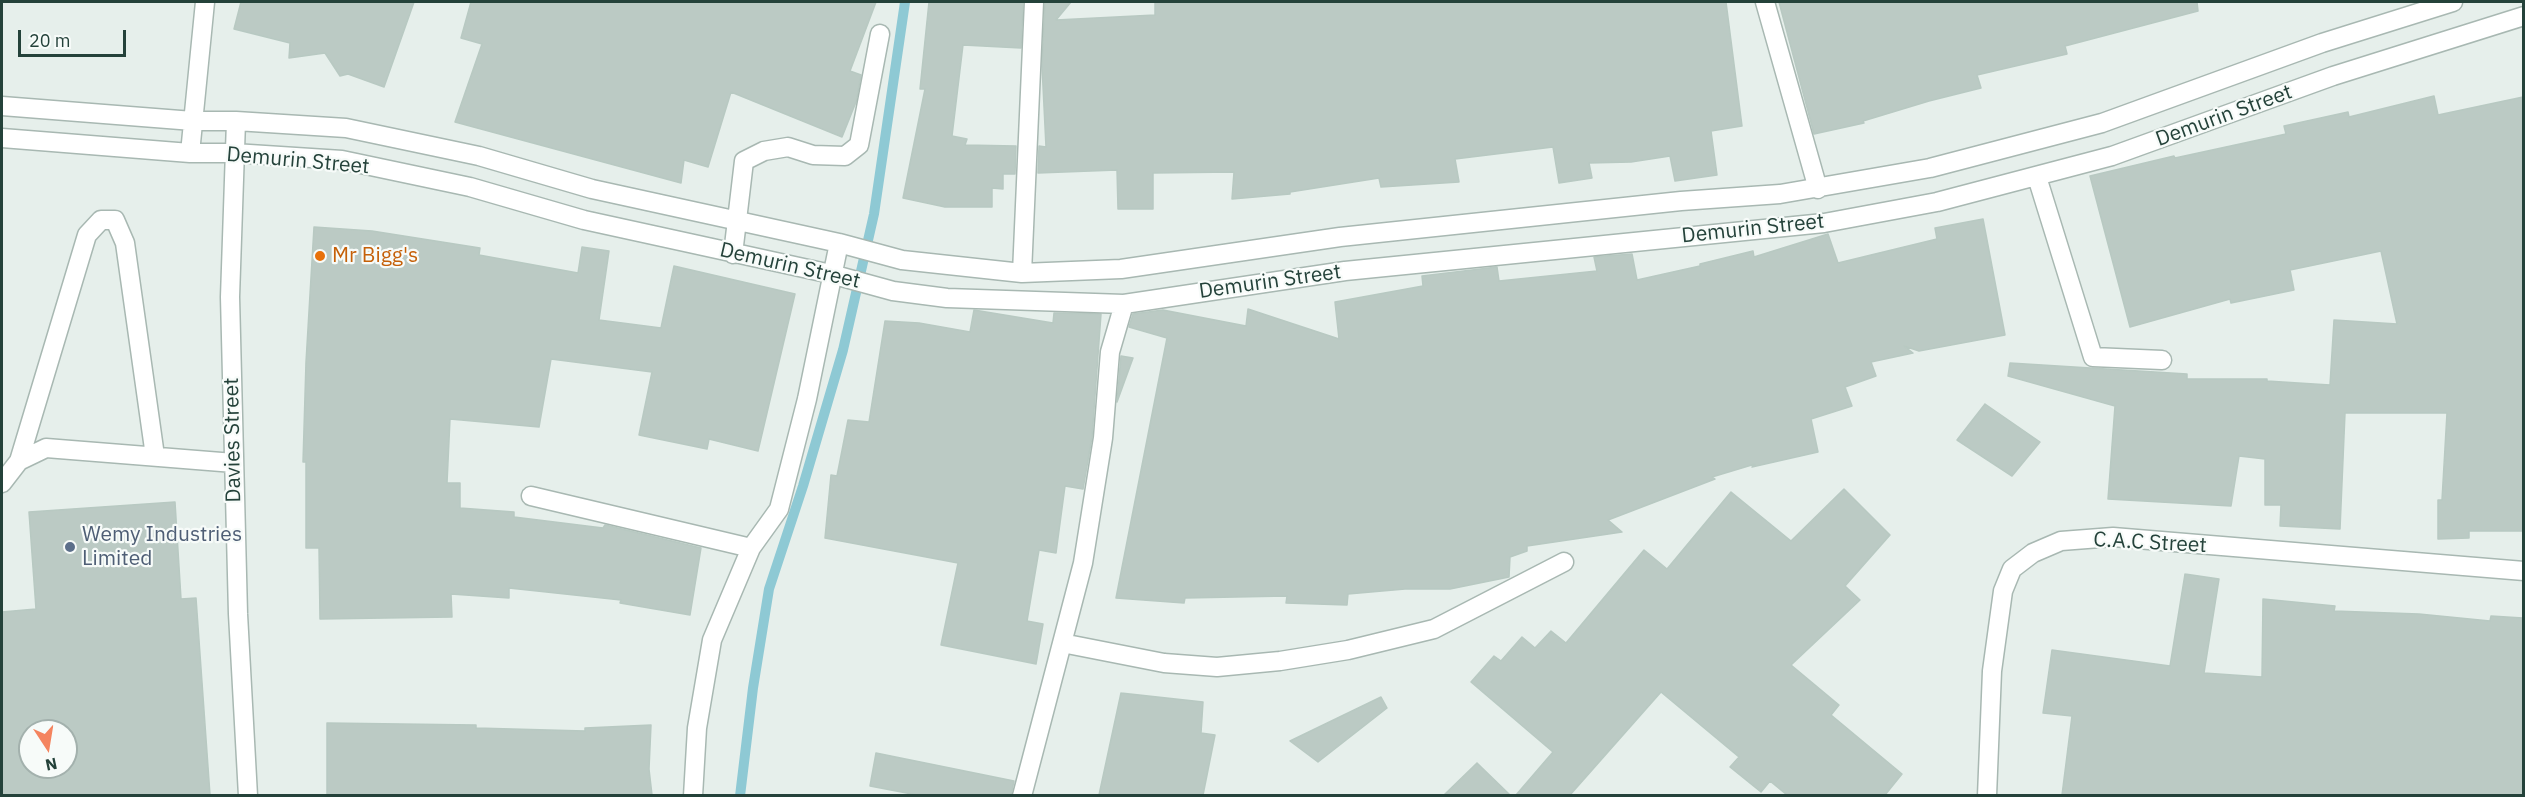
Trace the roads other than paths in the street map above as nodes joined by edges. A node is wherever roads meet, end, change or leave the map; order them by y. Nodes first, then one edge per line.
1 (205, 2) edge
2 (1034, 2) edge
3 (1765, 2) edge
4 (2453, 2) edge
5 (2523, 16) edge
6 (880, 34) dead end
7 (2, 106) edge
8 (193, 121) junction
9 (236, 121) junction
10 (2, 138) edge
11 (190, 153) junction
12 (234, 153) junction
13 (2037, 177) junction
14 (1818, 189) junction
15 (738, 221) junction
16 (839, 243) junction
17 (733, 254) junction
18 (1022, 273) junction
19 (831, 274) junction
20 (1124, 304) junction
21 (2162, 360) dead end
22 (155, 456) junction
23 (19, 461) junction
24 (234, 463) junction
25 (2, 483) edge
26 (531, 496) dead end
27 (751, 548) junction
28 (1564, 562) dead end
29 (2523, 572) edge
30 (1062, 643) junction
31 (248, 795) edge
32 (693, 795) edge
33 (1023, 795) edge
34 (1987, 795) edge

1 - 8 street
2 - 18 street
3 - 14 street
4 - 14 street, Demurin Street
5 - 13 street, Demurin Street
6 - 15 street
7 - 8 street, Demurin Street
8 - 9 street, Demurin Street
8 - 11 street
9 - 12 street, Davies Street
9 - 15 street, Demurin Street
10 - 11 street, Demurin Street
11 - 12 street, Demurin Street
12 - 17 street, Demurin Street
12 - 24 street, Davies Street
13 - 20 street, Demurin Street
13 - 21 street
14 - 18 street, Demurin Street
15 - 16 street, Demurin Street
15 - 17 street
16 - 18 street, Demurin Street
16 - 19 street
17 - 19 street, Demurin Street
19 - 20 street, Demurin Street
19 - 27 street
20 - 30 street
22 - 23 street
22 - 23 street
22 - 24 street
23 - 25 street
24 - 31 street, Davies Street
26 - 27 street
27 - 32 street
28 - 30 street
29 - 34 street, C.A.C Street
30 - 33 street

